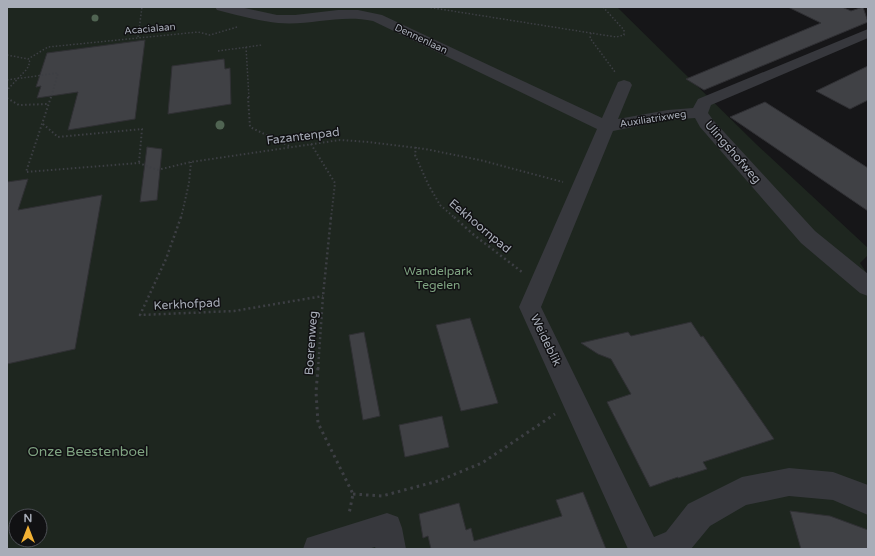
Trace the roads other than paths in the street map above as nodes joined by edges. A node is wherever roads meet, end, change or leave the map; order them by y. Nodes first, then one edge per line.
1 (222, 7) edge
2 (868, 33) edge
3 (624, 85) road end
4 (700, 113) junction
5 (606, 127) junction
6 (868, 287) edge
7 (868, 500) edge
8 (389, 539) edge
9 (331, 545) edge
10 (644, 549) edge
11 (662, 549) edge

1 - 5 street, Dennenlaan
2 - 4 street, Ulingshofweg
3 - 5 street, Weideblik
4 - 5 street, Auxiliatrixweg
4 - 6 street, Ulingshofweg
5 - 10 street, Weideblik
7 - 11 street
8 - 9 street

